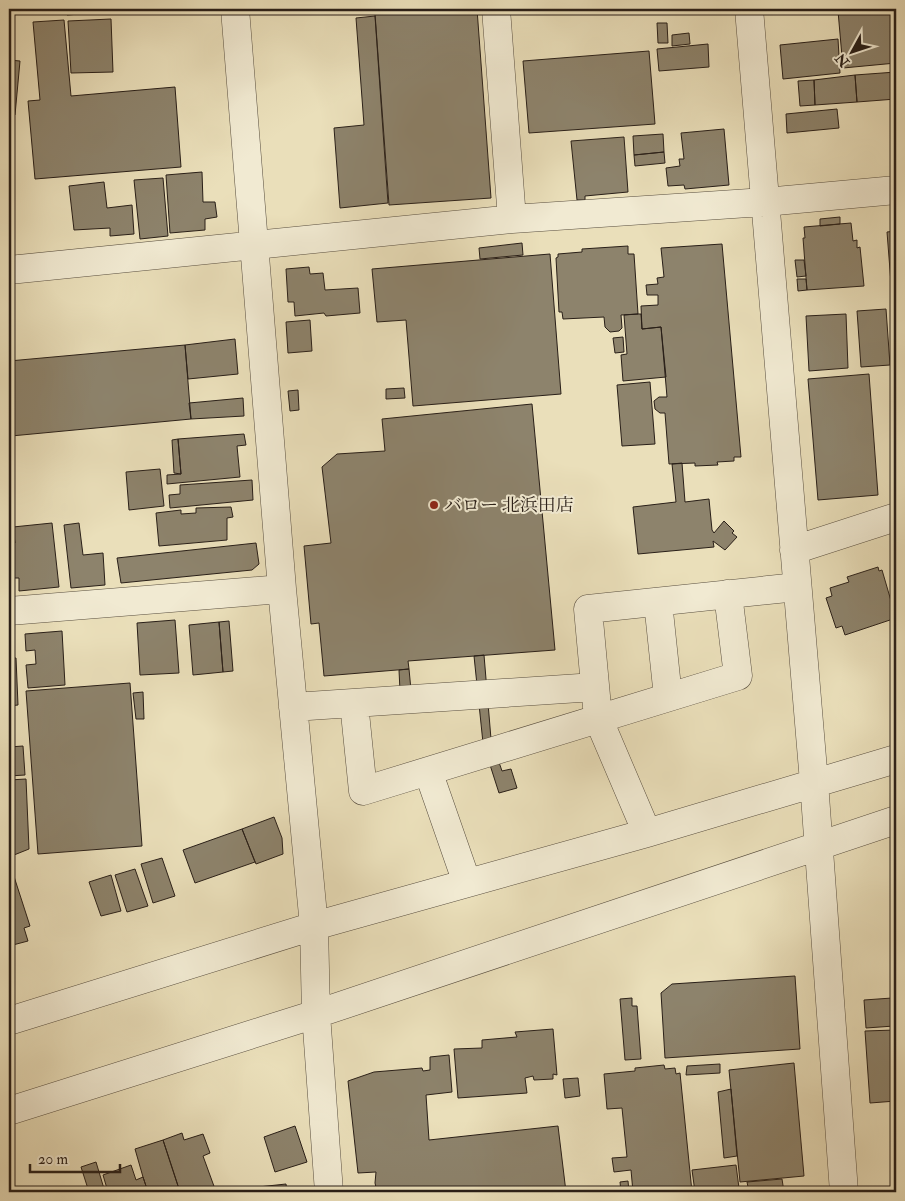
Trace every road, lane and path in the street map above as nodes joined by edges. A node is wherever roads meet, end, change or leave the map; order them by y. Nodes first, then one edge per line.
1 (235, 9) edge
2 (496, 9) edge
3 (749, 9) edge
4 (896, 190) edge
5 (765, 202) junction
6 (512, 219) junction
7 (254, 245) junction
8 (9, 270) edge
9 (896, 517) edge
10 (794, 550) junction
11 (797, 587) junction
12 (282, 589) junction
13 (728, 594) junction
14 (658, 602) junction
15 (9, 611) edge
16 (595, 687) junction
17 (668, 697) junction
18 (354, 703) junction
19 (293, 708) junction
20 (598, 718) junction
21 (896, 759) edge
22 (428, 771) junction
23 (814, 782) junction
24 (896, 820) edge
25 (646, 833) junction
26 (818, 846) junction
27 (468, 883) junction
28 (314, 926) junction
29 (316, 1014) junction
30 (9, 1021) edge
31 (9, 1111) edge
32 (328, 1192) edge
33 (844, 1192) edge

1 - 7 street
2 - 6 street
3 - 5 street
4 - 5 street
5 - 6 street
5 - 10 street
6 - 7 street
7 - 8 street
7 - 12 street
9 - 10 street
10 - 11 street
11 - 13 street
11 - 23 street
12 - 15 street
12 - 19 street
13 - 14 street
13 - 17 street
14 - 16 street
14 - 17 street
16 - 18 street
16 - 20 street
17 - 20 street
18 - 19 street
18 - 22 street
19 - 28 street
20 - 22 street
20 - 25 street
21 - 23 street
22 - 27 street
23 - 25 street
23 - 26 street
24 - 26 street
25 - 27 street
26 - 29 street
26 - 33 street
27 - 28 street
28 - 29 street
28 - 30 street
29 - 31 street
29 - 32 street

